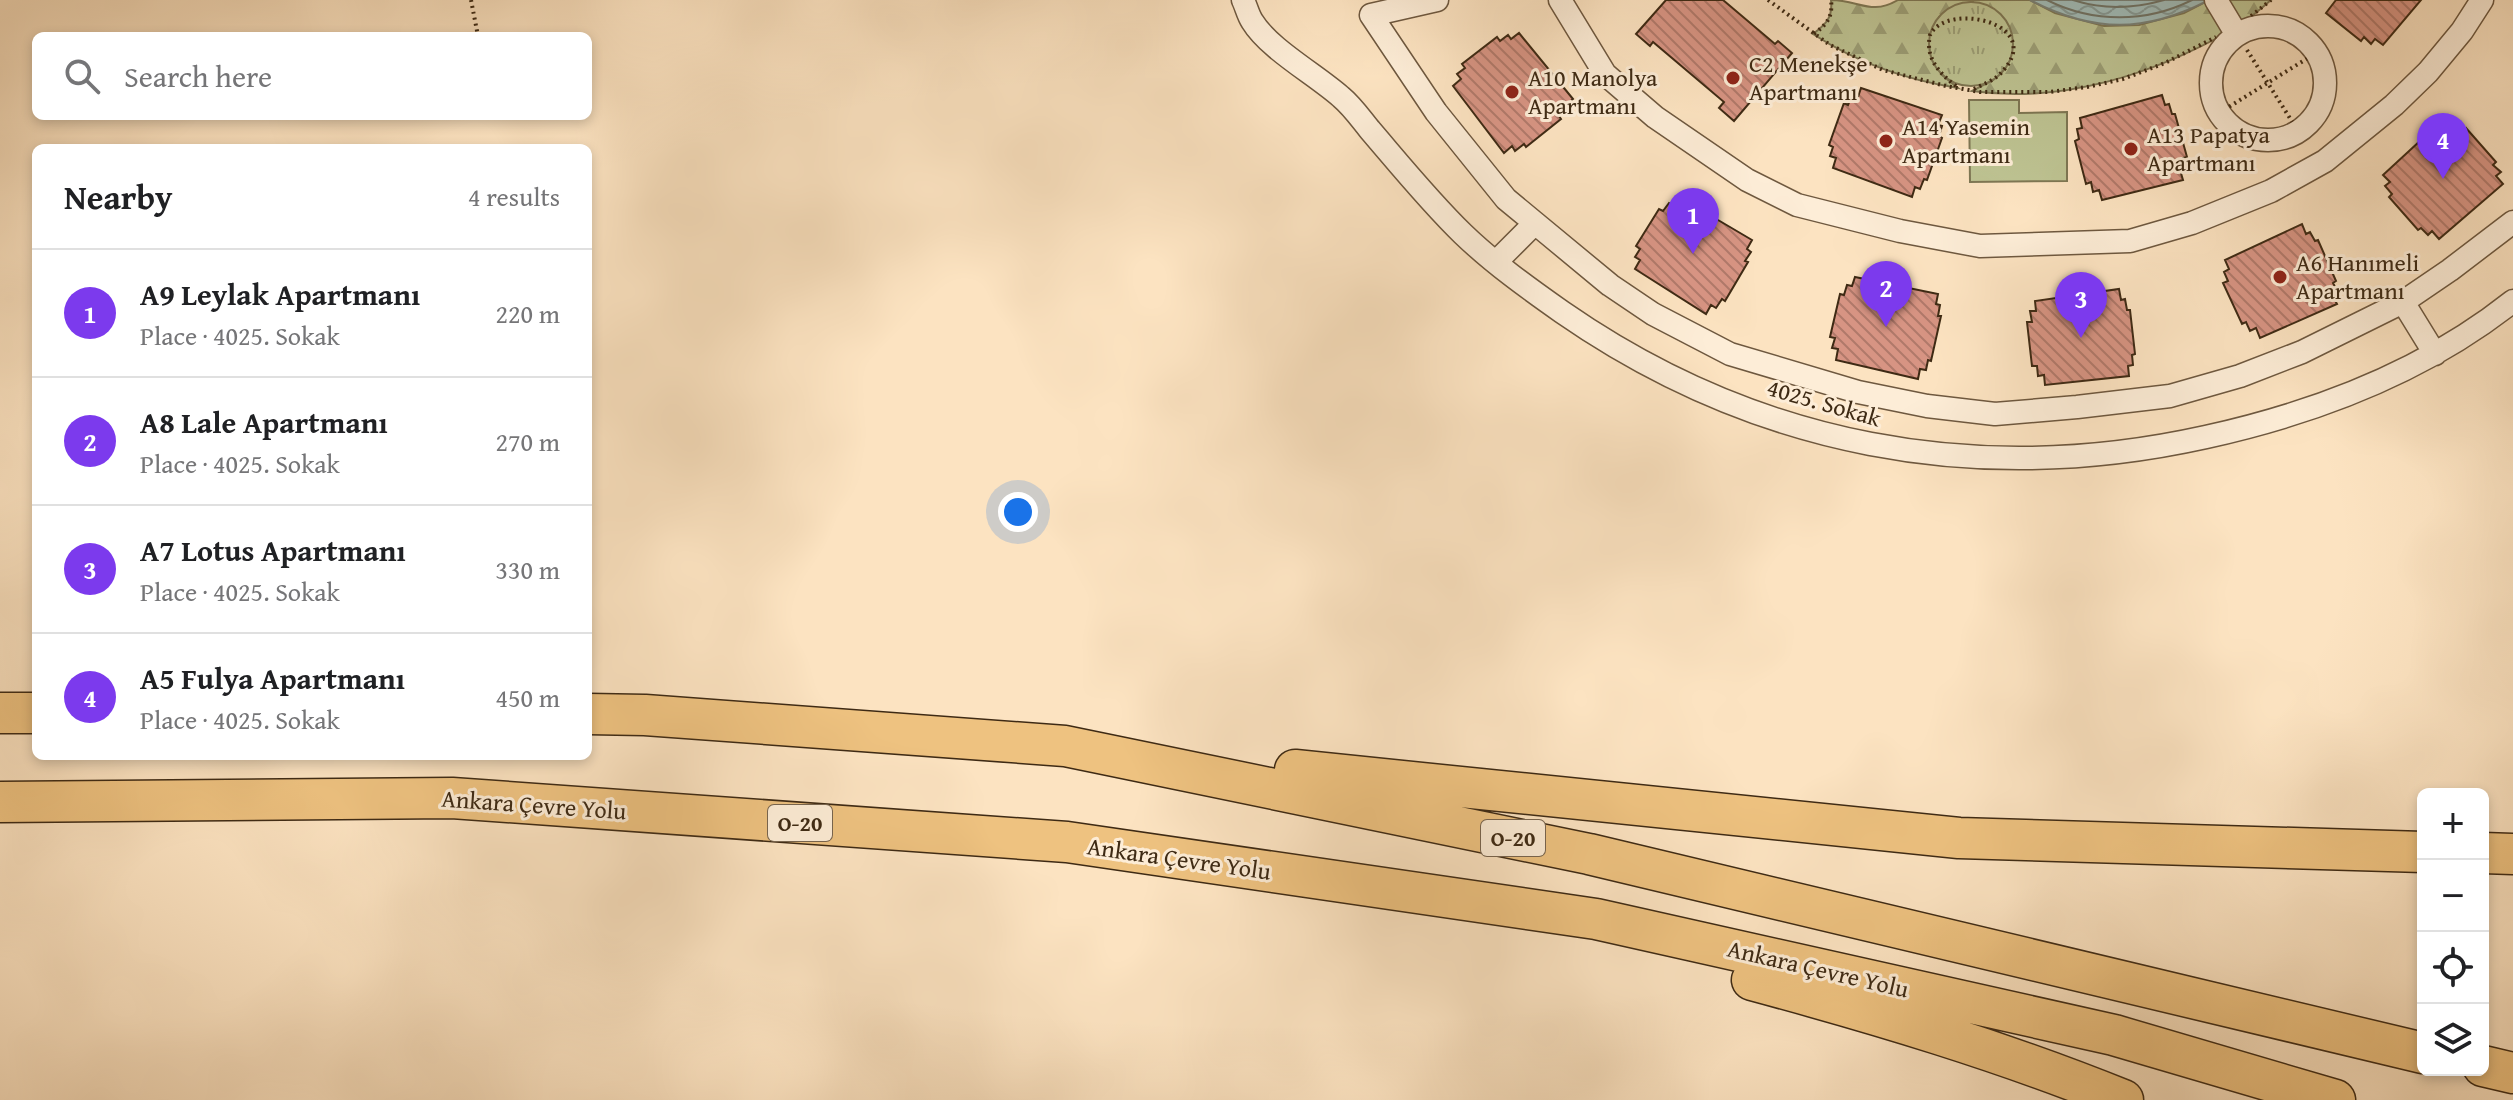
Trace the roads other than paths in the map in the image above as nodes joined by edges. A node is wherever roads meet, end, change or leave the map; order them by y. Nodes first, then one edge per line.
1 (1243, 0) edge
2 (1437, 0) edge
3 (1560, 0) edge
4 (2216, 0) edge
5 (2482, 0) edge
6 (2235, 32) junction
7 (2513, 222) edge
8 (1535, 223) junction
9 (1496, 262) junction
10 (2513, 301) edge
11 (2403, 302) junction
12 (2435, 354) junction
13 (0, 713) edge
14 (32, 713) edge
15 (592, 714) edge
16 (1065, 746) junction
17 (0, 802) edge
18 (2417, 852) edge
19 (2489, 853) edge
20 (2513, 854) edge
21 (1596, 919) junction
22 (2417, 1052) edge
23 (2489, 1067) edge
24 (2513, 1073) edge
25 (2123, 1100) edge
26 (2335, 1100) edge

1 - 9 street, 4025. Sokak
2 - 8 street
3 - 5 street
4 - 6 street
6 - 6 street
7 - 11 street
8 - 9 street
8 - 11 street
9 - 12 street, 4025. Sokak
10 - 12 street, 4025. Sokak
11 - 12 street
13 - 14 highway
15 - 16 highway, O-20
16 - 18 highway
16 - 22 highway, O-20
17 - 21 highway, Ankara Çevre Yolu / O-20
19 - 20 highway
21 - 25 highway
21 - 26 highway, Ankara Çevre Yolu / O-20
23 - 24 highway

